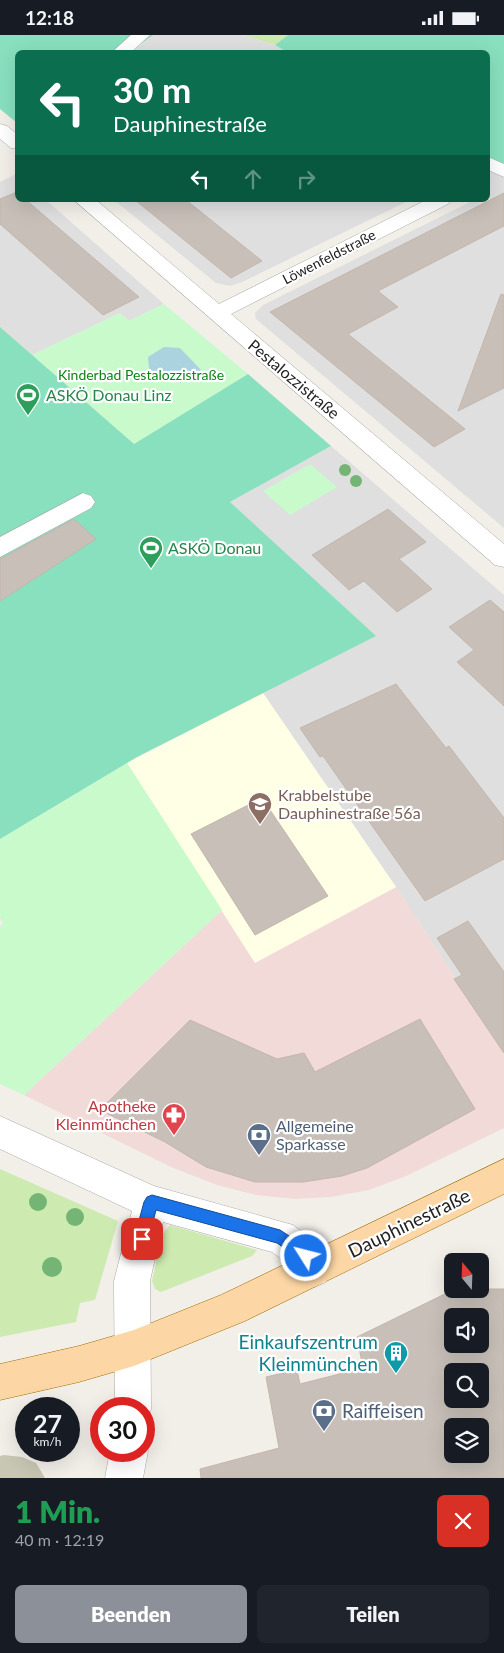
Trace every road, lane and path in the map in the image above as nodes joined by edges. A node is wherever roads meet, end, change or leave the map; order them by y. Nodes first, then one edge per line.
1 (142, 35) edge
2 (123, 50) edge
3 (15, 122) edge
4 (0, 129) edge
5 (15, 142) edge
6 (490, 164) edge
7 (504, 171) edge
8 (86, 202) edge
9 (438, 202) edge
10 (216, 313) junction
11 (83, 501) dead end
12 (0, 548) edge
13 (504, 558) edge
14 (0, 1132) edge
15 (504, 1176) edge
16 (152, 1202) junction
17 (314, 1270) junction
18 (134, 1348) junction
19 (0, 1382) edge
20 (133, 1397) edge
21 (127, 1462) edge
22 (124, 1478) edge

1 - 2 street
3 - 4 street
4 - 5 street
6 - 7 street
8 - 10 street, Pestalozzistraße
9 - 10 street, Löwenfeldstraße
10 - 13 street, Pestalozzistraße
11 - 12 street
14 - 16 street
15 - 17 main road, Dauphinestraße
16 - 17 street
16 - 18 street
17 - 18 main road, Dauphinestraße
18 - 19 main road, Dauphinestraße
18 - 20 street
21 - 22 street

